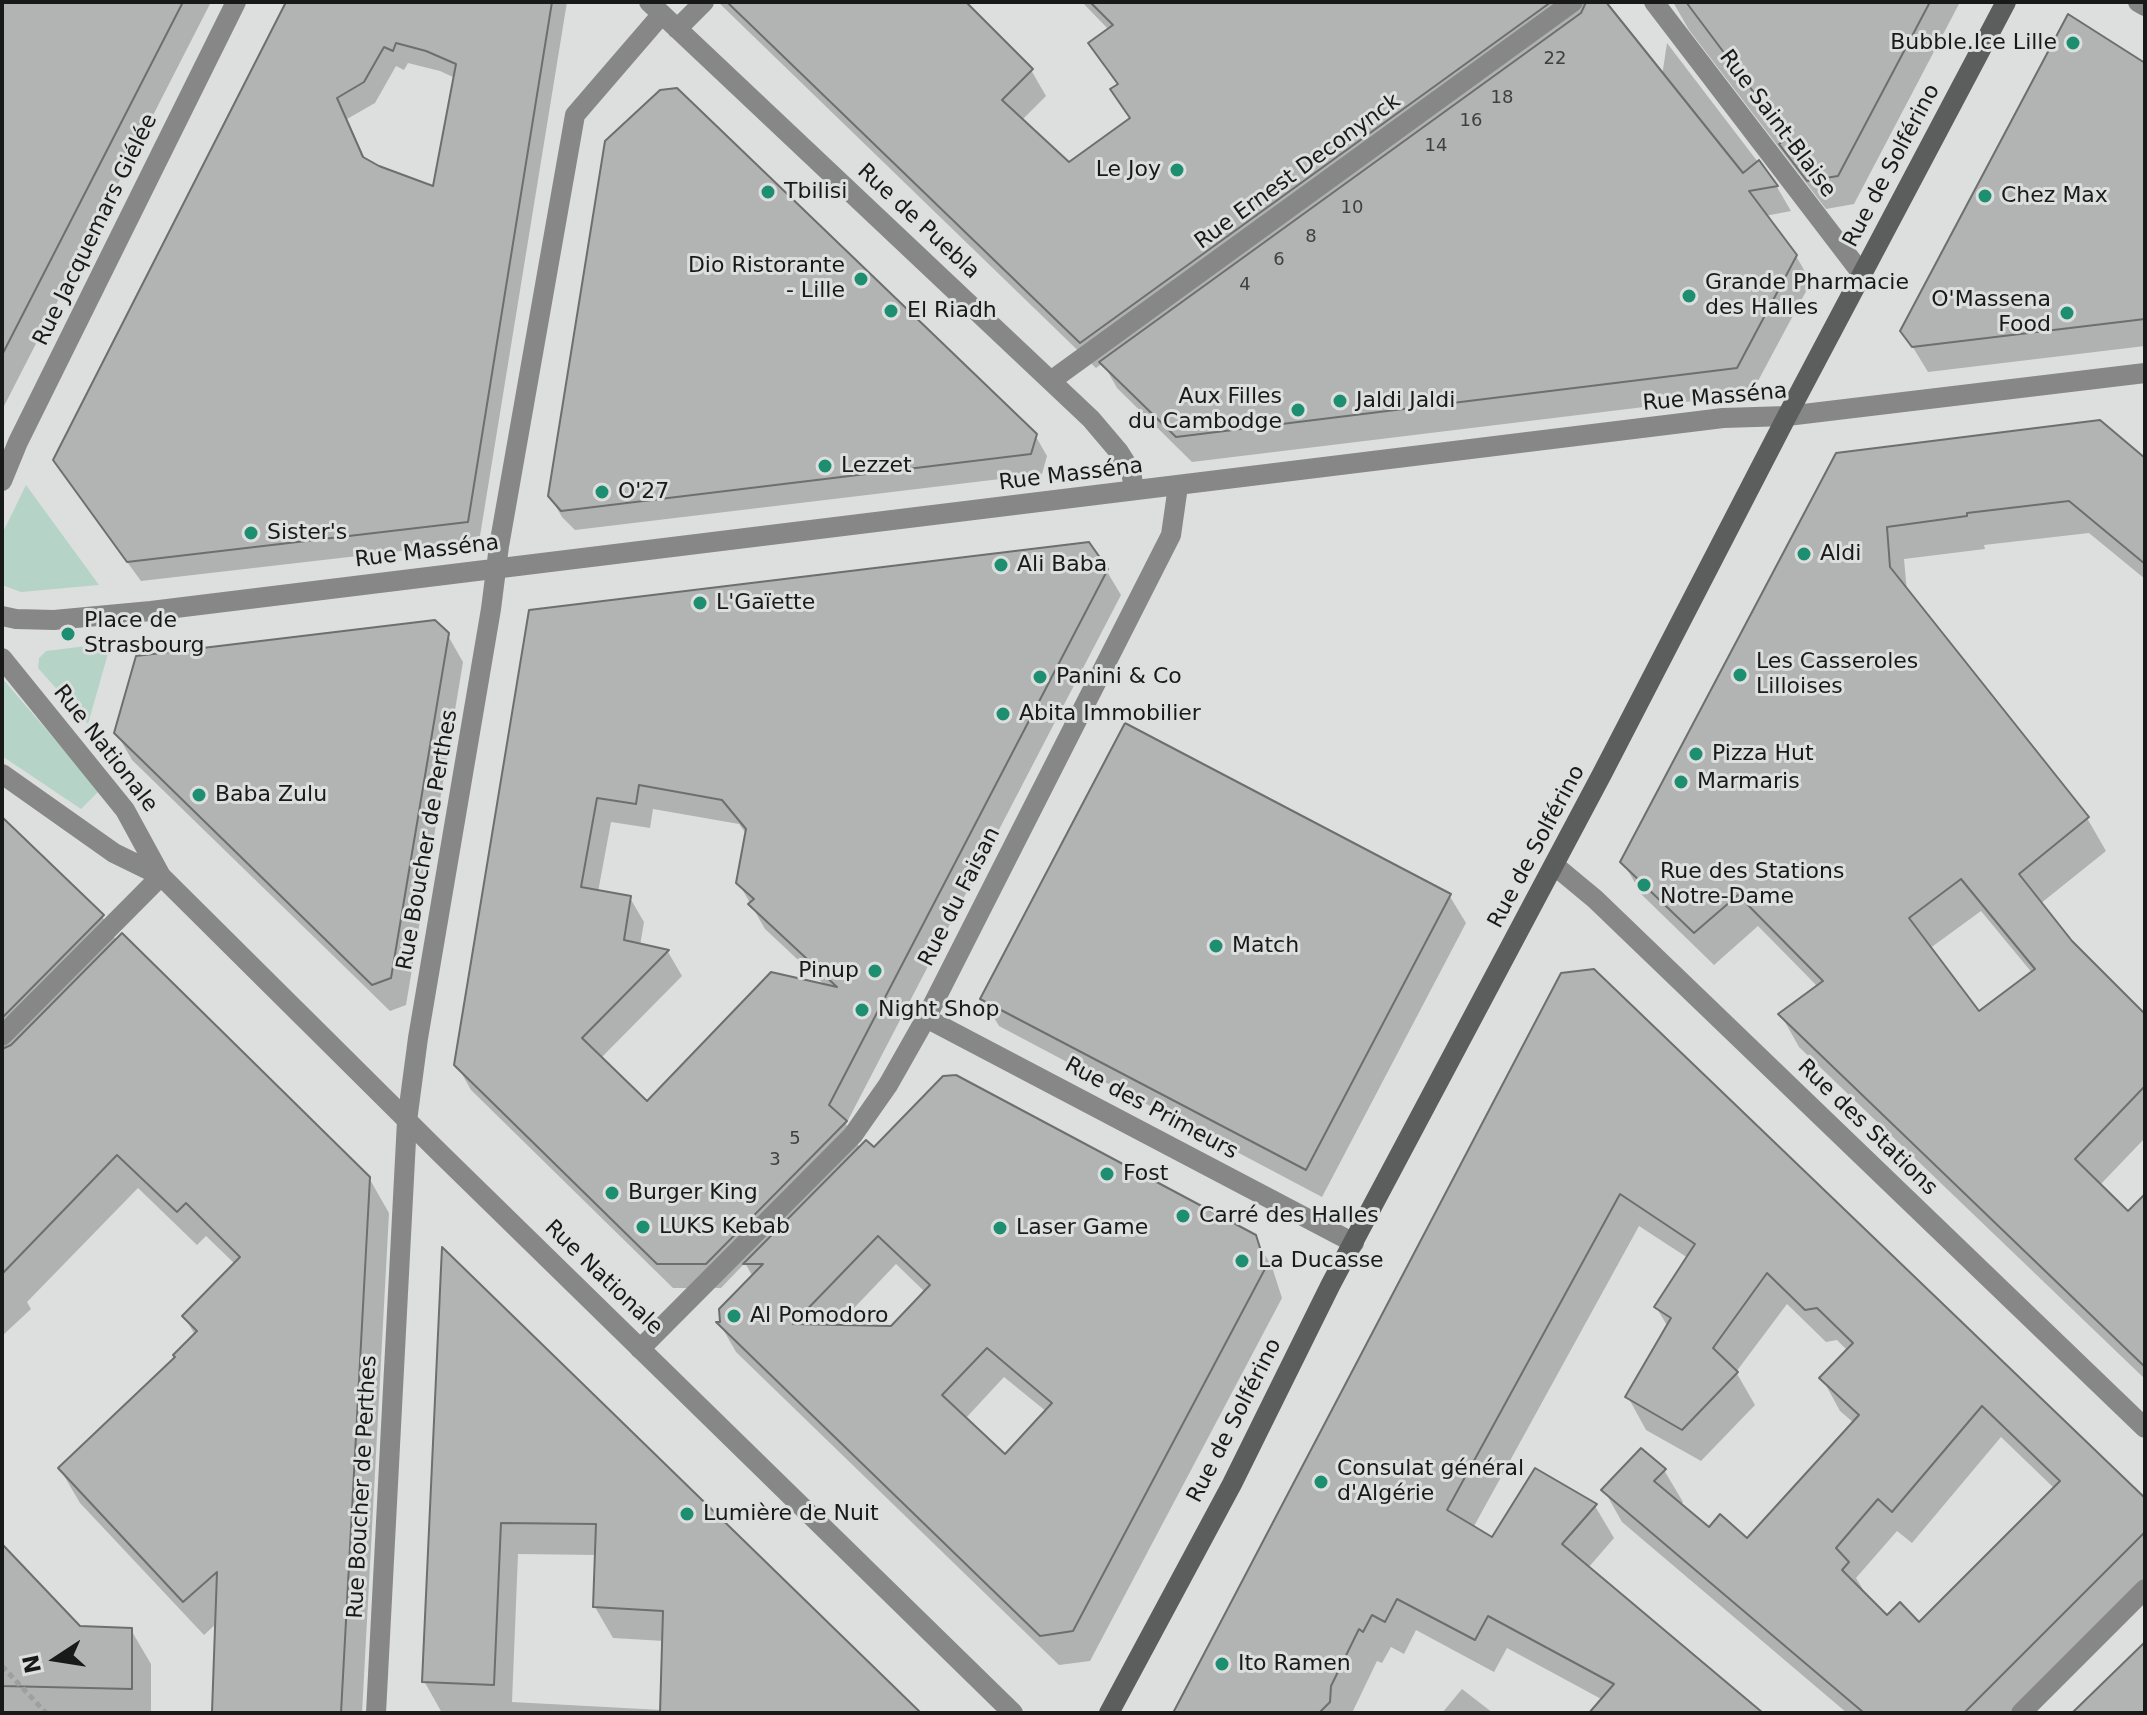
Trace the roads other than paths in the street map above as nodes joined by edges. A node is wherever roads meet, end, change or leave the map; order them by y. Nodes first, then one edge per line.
1 (236, 2) edge
2 (704, 2) edge
3 (1573, 2) edge
4 (1654, 2) edge
5 (2006, 2) edge
6 (2138, 2) edge
7 (2145, 6) edge
8 (663, 15) edge
9 (1862, 274) junction
10 (2145, 373) edge
11 (1052, 380) junction
12 (1787, 416) junction
13 (2, 481) edge
14 (1178, 486) junction
15 (1134, 490) junction
16 (497, 567) junction
17 (2, 616) edge
18 (2, 658) edge
19 (2, 774) edge
20 (1554, 865) junction
21 (161, 876) junction
22 (926, 1018) junction
23 (2, 1036) edge
24 (407, 1121) junction
25 (1354, 1243) junction
26 (640, 1349) junction
27 (2145, 1428) edge
28 (2145, 1589) edge
29 (376, 1713) edge
30 (1013, 1713) edge
31 (1109, 1713) edge
32 (2021, 1713) edge

1 - 13 street, Rue Jacquemars Giélée
2 - 8 street, Rue Boucher de Perthes
3 - 11 street, Rue Ernest Deconynck
4 - 9 street, Rue Saint-Blaise
5 - 9 main road, Rue de Solférino
6 - 7 street
8 - 11 street, Rue de Puebla
8 - 16 street, Rue Boucher de Perthes
9 - 12 main road, Rue de Solférino
10 - 12 street, Rue Masséna
11 - 15 street, Rue de Puebla
12 - 14 street, Rue Masséna
12 - 20 main road, Rue de Solférino
14 - 15 street, Rue Masséna
14 - 22 street, Rue du Faisan
15 - 16 street, Rue Masséna
16 - 17 street, Rue Masséna
16 - 24 street, Rue Boucher de Perthes
18 - 21 street, Rue Nationale
19 - 21 street, Rue Nationale
20 - 25 main road, Rue de Solférino
20 - 27 street, Rue des Stations
21 - 23 street
21 - 24 street, Rue Nationale
22 - 25 street, Rue des Primeurs
22 - 26 street, Rue du Faisan
24 - 26 street, Rue Nationale
24 - 29 street, Rue Boucher de Perthes
25 - 31 main road, Rue de Solférino
26 - 30 street, Rue Nationale
28 - 32 street

